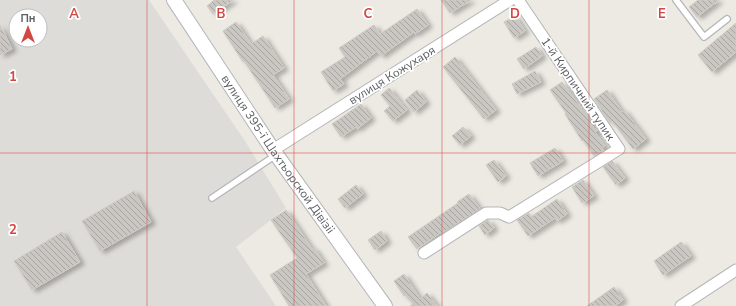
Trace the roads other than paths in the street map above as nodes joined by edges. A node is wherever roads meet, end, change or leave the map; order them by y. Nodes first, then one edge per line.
1 (174, 0) edge
2 (510, 0) edge
3 (518, 0) edge
4 (676, 0) edge
5 (727, 19) dead end
6 (275, 153) junction
7 (212, 198) dead end
8 (424, 253) dead end
9 (736, 270) edge
10 (385, 306) edge
11 (680, 306) edge

1 - 6 street, вулиця 395-ї Шахтьорской Дівізіі
2 - 6 street, вулиця Кожухаря
3 - 8 street, 1-й Кирпичний тупик
4 - 5 lane
6 - 7 lane
6 - 10 street, вулиця 395-ї Шахтьорской Дівізіі
9 - 11 street

